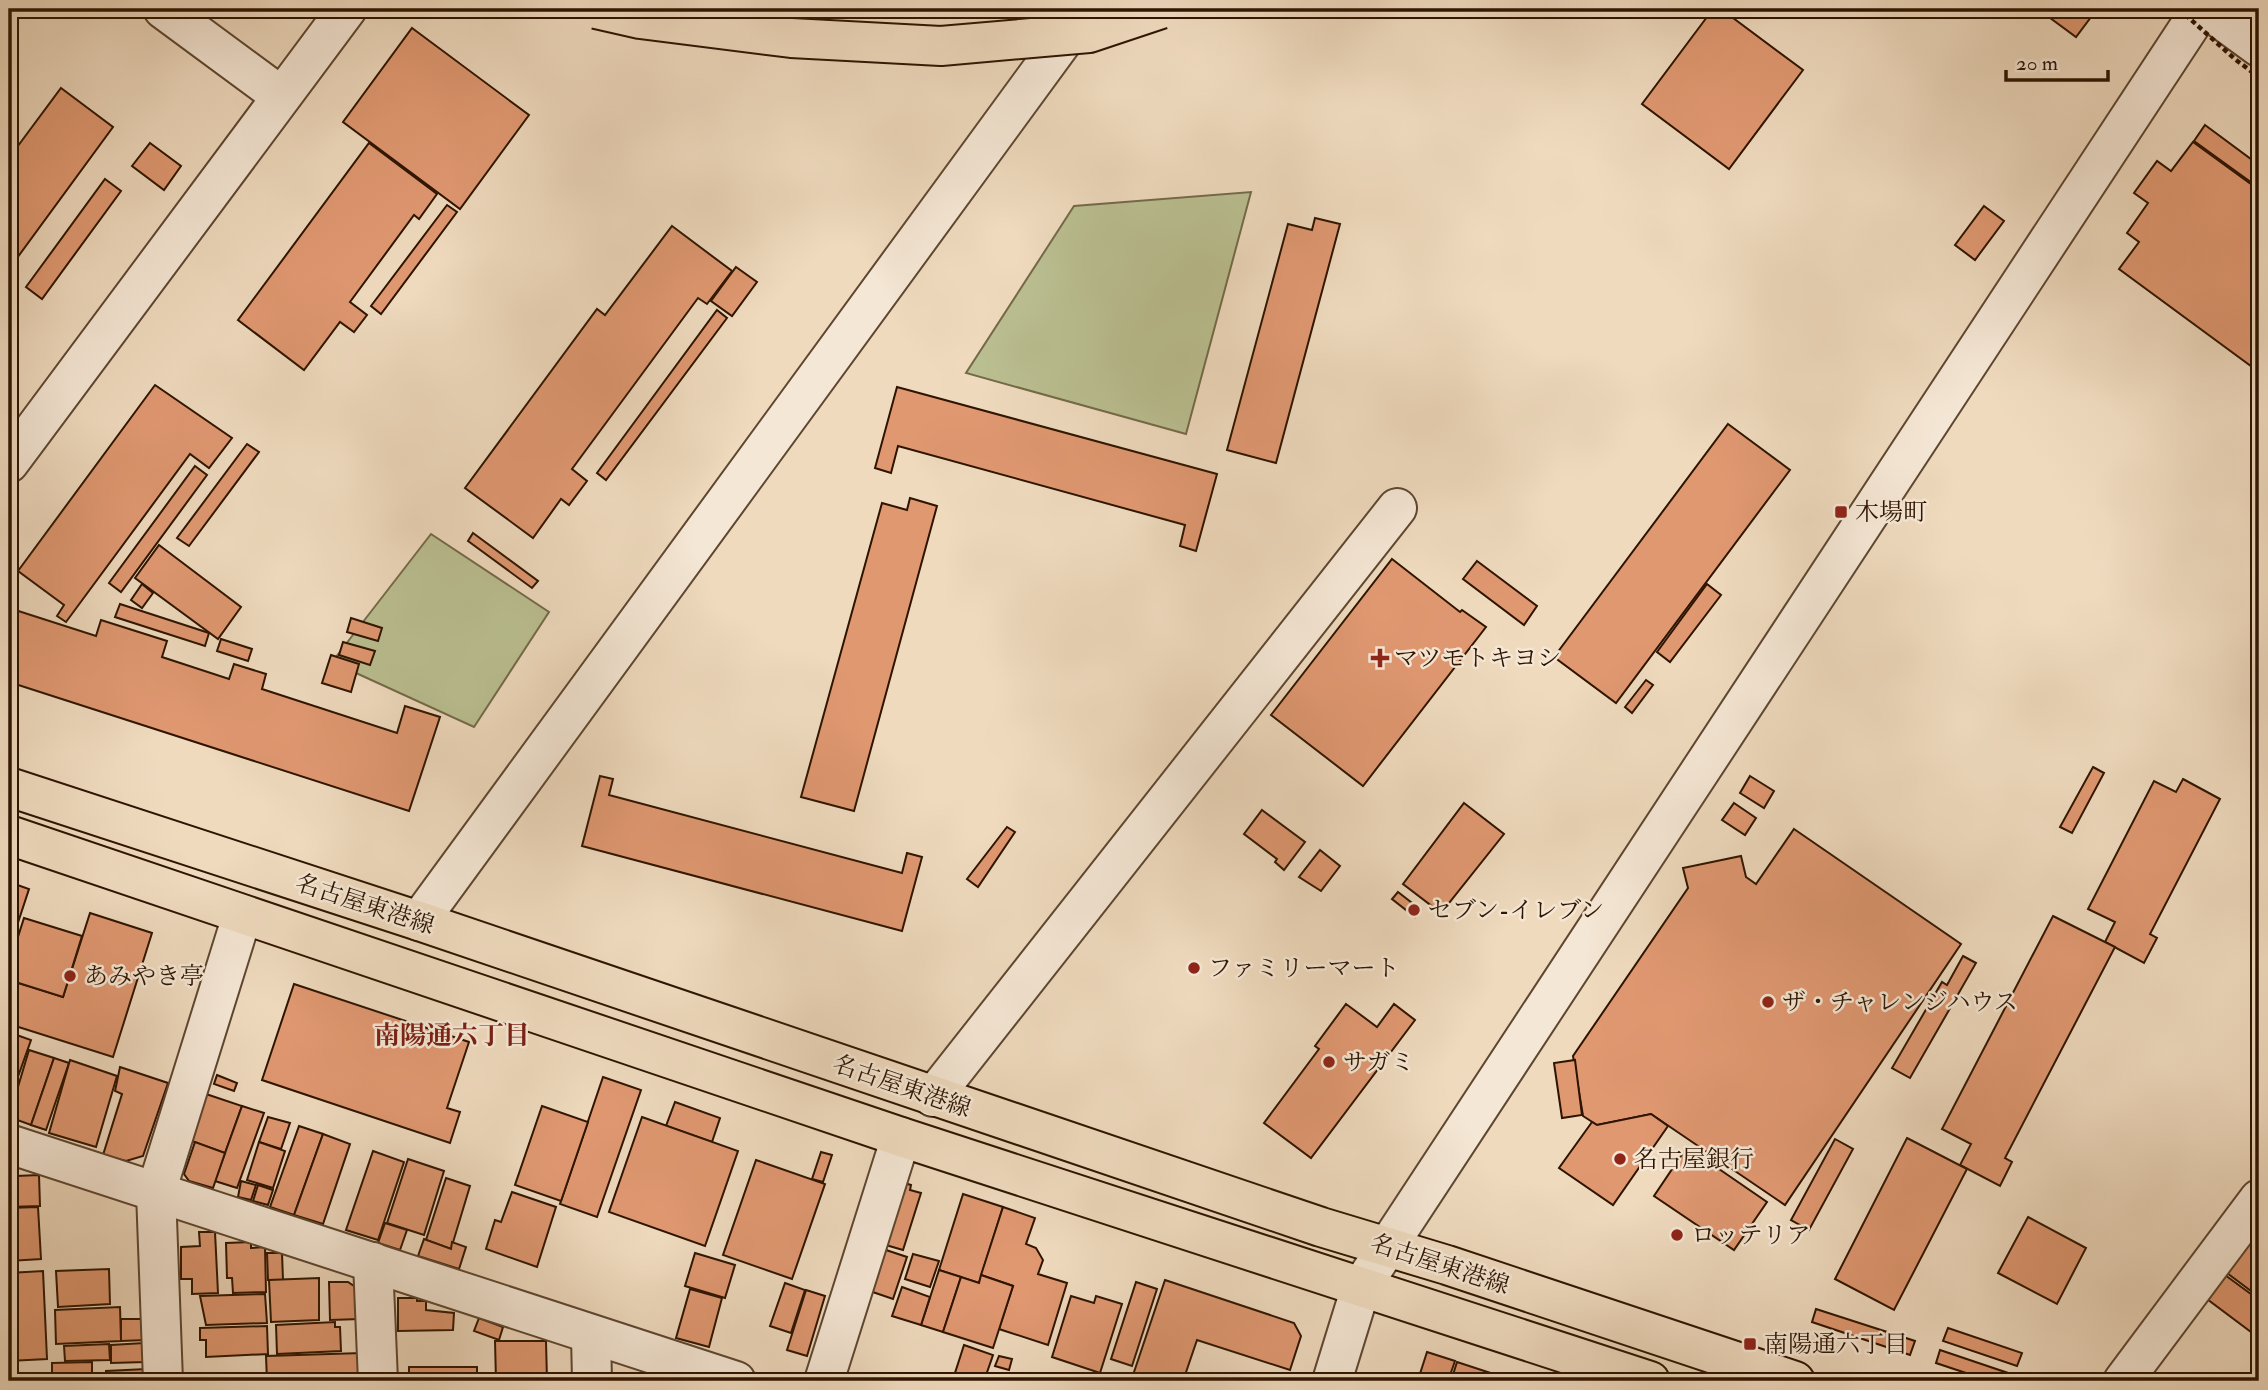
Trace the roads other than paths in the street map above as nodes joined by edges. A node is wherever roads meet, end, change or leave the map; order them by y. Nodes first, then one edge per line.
1 (163, 9) edge
2 (347, 9) edge
3 (596, 9) edge
4 (1086, 9) edge
5 (1161, 9) edge
6 (2201, 9) edge
7 (2207, 9) edge
8 (2259, 47) edge
9 (281, 96) junction
10 (14, 444) edge
11 (1397, 508) dead end
12 (9, 787) edge
13 (9, 835) edge
14 (242, 916) junction
15 (419, 921) junction
16 (933, 1097) junction
17 (901, 1137) junction
18 (9, 1144) edge
19 (156, 1192) junction
20 (2259, 1199) edge
21 (1388, 1247) junction
22 (373, 1262) junction
23 (1361, 1287) junction
24 (591, 1335) junction
25 (163, 1381) edge
26 (378, 1381) edge
27 (592, 1381) edge
28 (736, 1381) edge
29 (824, 1381) edge
30 (1332, 1381) edge
31 (1650, 1381) edge
32 (1796, 1381) edge
33 (2123, 1381) edge

1 - 9 street
2 - 9 street
3 - 5 main road, bridge
4 - 15 street
6 - 21 street
7 - 8 street
9 - 10 street
11 - 16 street
12 - 15 main road, 名古屋東港線
13 - 14 main road, 名古屋東港線
14 - 17 main road, 名古屋東港線
14 - 19 street
15 - 16 main road, 名古屋東港線
16 - 21 main road, 名古屋東港線
17 - 23 main road, 名古屋東港線
17 - 29 street
18 - 19 street
19 - 22 street
19 - 25 street
20 - 33 street
21 - 23 street
21 - 32 main road, 名古屋東港線
22 - 24 street
22 - 26 street
23 - 30 street
23 - 31 main road, 名古屋東港線
24 - 27 street
24 - 28 street

